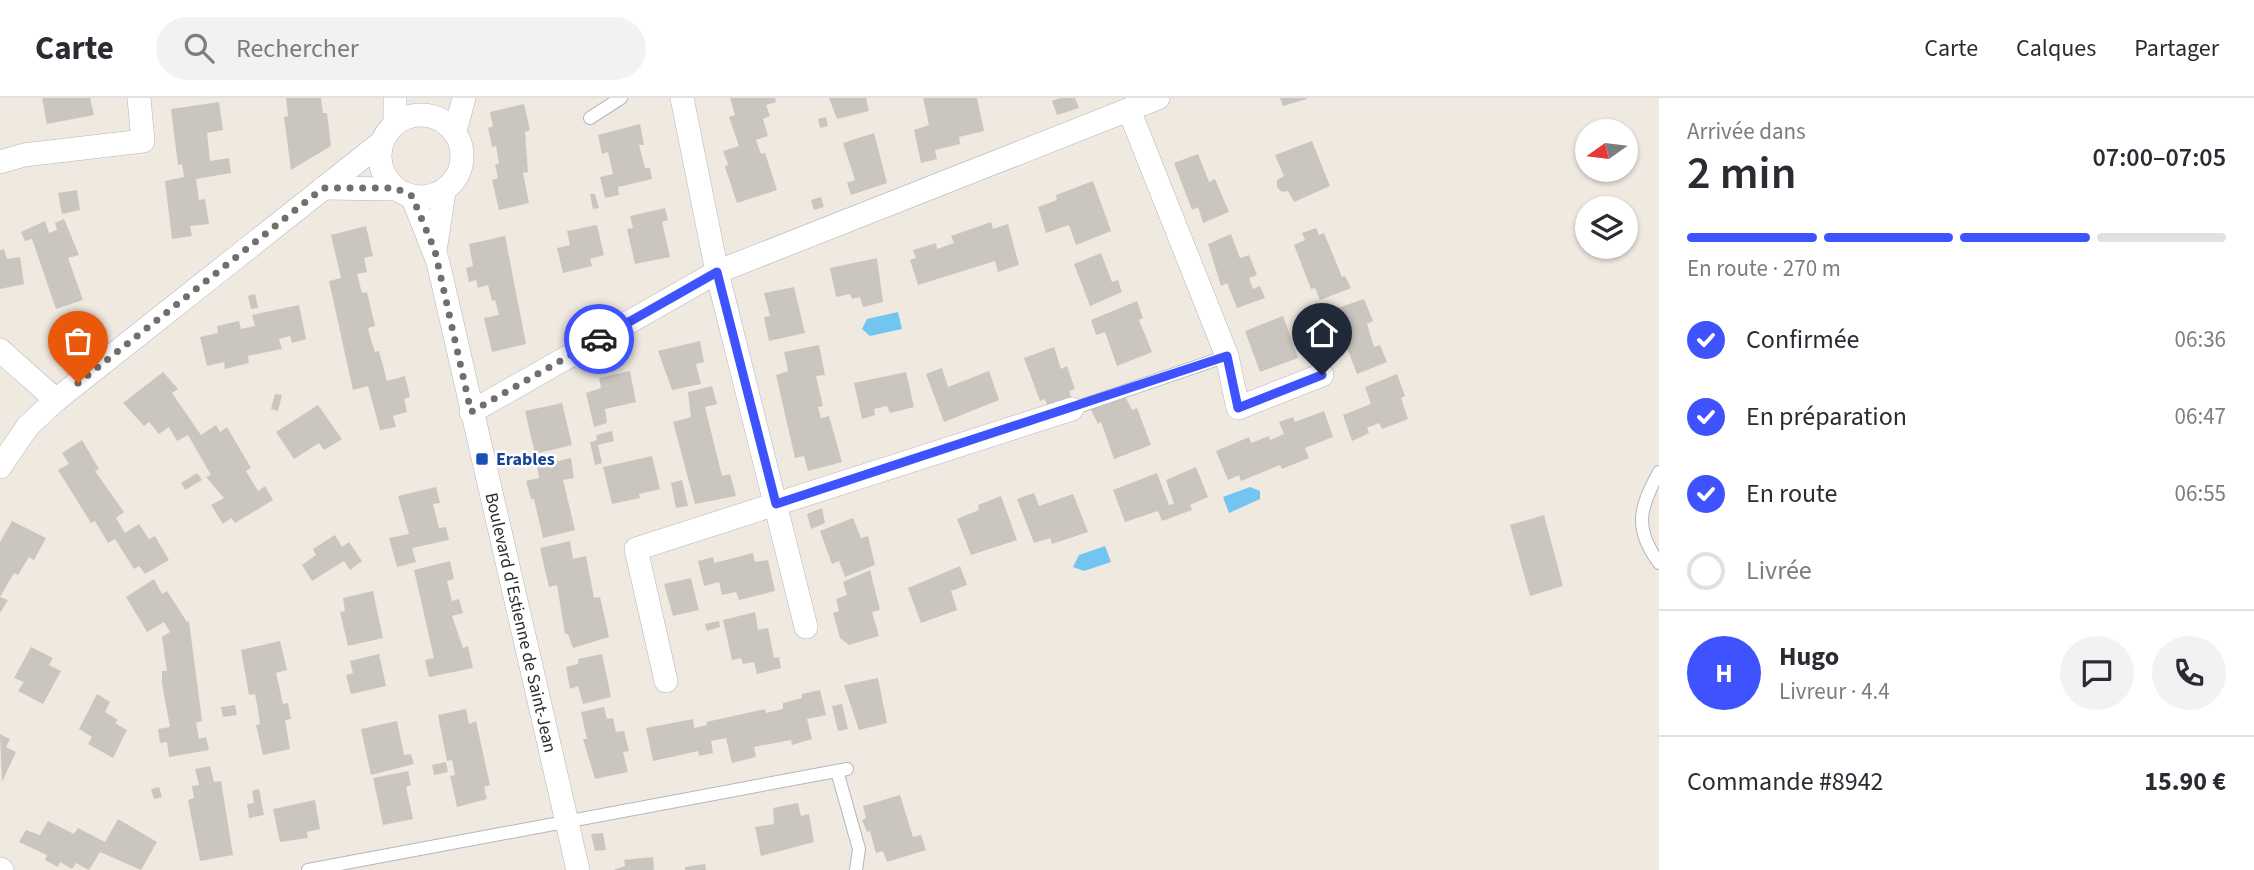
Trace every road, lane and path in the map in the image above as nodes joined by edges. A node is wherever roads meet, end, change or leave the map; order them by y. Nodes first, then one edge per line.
1 (139, 98) edge
2 (395, 98) edge
3 (455, 98) edge
4 (464, 98) edge
5 (621, 98) edge
6 (682, 98) edge
7 (1158, 98) edge
8 (422, 110) edge
9 (1129, 110) junction
10 (590, 118) dead end
11 (395, 123) junction
12 (454, 131) junction
13 (382, 142) junction
14 (0, 162) edge
15 (323, 188) junction
16 (404, 192) junction
17 (444, 192) junction
18 (435, 251) junction
19 (717, 272) junction
20 (0, 350) edge
21 (1227, 356) junction
22 (1322, 375) dead end
23 (57, 400) junction
24 (1072, 409) joint
25 (471, 412) junction
26 (0, 467) edge
27 (1659, 472) edge
28 (776, 504) junction
29 (1659, 563) edge
30 (806, 627) dead end
31 (666, 681) dead end
32 (565, 820) junction
33 (308, 870) edge
34 (578, 870) edge
35 (856, 870) edge

1 - 14 street
2 - 11 street
3 - 8 street
4 - 12 street
5 - 10 lane
6 - 19 street
7 - 9 street
8 - 11 street
8 - 12 street
9 - 19 street
9 - 21 street
11 - 13 street
12 - 17 street
13 - 15 street
13 - 16 street
15 - 16 street
15 - 23 street
16 - 17 street
16 - 18 street, Boulevard d'Estienne de Saint-Jean
17 - 18 street, Boulevard d'Estienne de Saint-Jean
18 - 25 street, Boulevard d'Estienne de Saint-Jean
19 - 25 street
19 - 28 street
20 - 23 street
21 - 22 street
21 - 24 lane
23 - 26 street
24 - 28 street
25 - 32 street, Boulevard d'Estienne de Saint-Jean
27 - 29 lane
28 - 30 street
28 - 31 street
32 - 33 lane
32 - 34 street, Boulevard d'Estienne de Saint-Jean
32 - 35 lane

